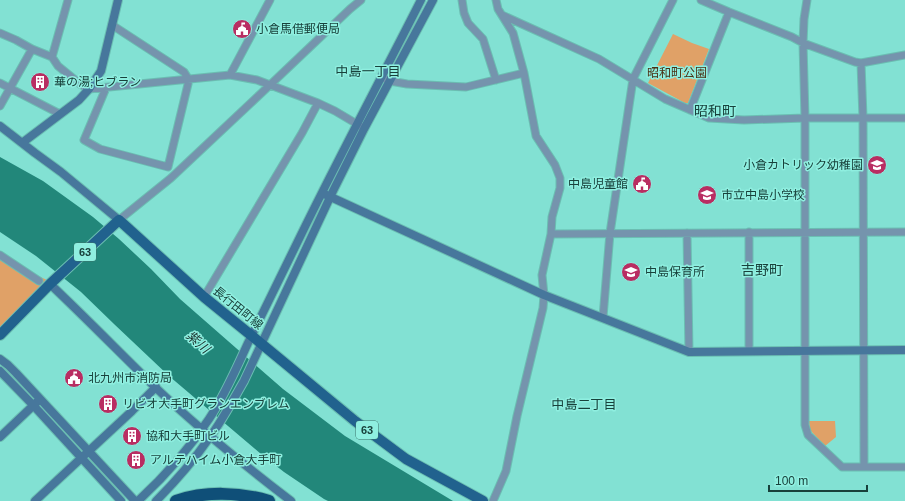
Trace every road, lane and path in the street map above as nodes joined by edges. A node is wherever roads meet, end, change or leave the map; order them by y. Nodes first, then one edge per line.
1 (68, 0) edge
2 (118, 0) edge
3 (270, 0) edge
4 (361, 0) edge
5 (421, 0) edge
6 (433, 0) edge
7 (462, 0) edge
8 (496, 0) edge
9 (673, 0) edge
10 (701, 0) edge
11 (807, 0) edge
12 (729, 12) junction
13 (502, 15) junction
14 (112, 25) junction
15 (0, 33) edge
16 (803, 43) junction
17 (32, 49) junction
18 (905, 55) edge
19 (52, 56) junction
20 (861, 62) junction
21 (524, 73) junction
22 (230, 75) junction
23 (382, 77) junction
24 (633, 79) junction
25 (189, 80) junction
26 (496, 80) junction
27 (390, 81) junction
28 (0, 83) edge
29 (271, 84) junction
30 (10, 88) junction
31 (106, 88) junction
32 (89, 89) junction
33 (318, 102) junction
34 (0, 106) edge
35 (690, 110) junction
36 (60, 114) junction
37 (805, 118) junction
38 (863, 118) junction
39 (905, 118) edge
40 (356, 124) junction
41 (0, 126) edge
42 (364, 129) junction
43 (22, 143) junction
44 (168, 166) junction
45 (170, 178) junction
46 (322, 193) junction
47 (330, 197) junction
48 (119, 220) junction
49 (749, 232) junction
50 (805, 232) junction
51 (864, 232) junction
52 (905, 232) edge
53 (610, 233) junction
54 (687, 233) junction
55 (551, 234) junction
56 (0, 255) edge
57 (39, 281) dead end
58 (50, 284) junction
59 (544, 295) junction
60 (204, 297) junction
61 (603, 317) junction
62 (0, 335) edge
63 (252, 336) junction
64 (261, 343) junction
65 (804, 350) junction
66 (864, 350) junction
67 (905, 350) edge
68 (749, 351) junction
69 (689, 352) junction
70 (0, 359) edge
71 (0, 371) edge
72 (156, 387) junction
73 (40, 399) junction
74 (33, 405) junction
75 (201, 429) junction
76 (0, 437) edge
77 (210, 437) junction
78 (88, 451) junction
79 (81, 458) junction
80 (864, 467) junction
81 (905, 467) edge
82 (35, 501) edge
83 (121, 501) edge
84 (137, 501) edge
85 (156, 501) edge
86 (176, 501) edge
87 (269, 501) edge
88 (291, 501) edge
89 (483, 501) edge
90 (493, 501) edge

1 - 19 street
2 - 14 street
3 - 22 street
4 - 29 street
5 - 23 street
6 - 27 street
7 - 26 street
8 - 13 street
9 - 24 street
10 - 12 street
11 - 16 street
12 - 16 street
12 - 35 street
13 - 21 street
13 - 24 street
14 - 25 street
14 - 32 street
15 - 17 street
16 - 20 street
16 - 37 street
17 - 19 street
17 - 30 street
18 - 20 street
19 - 32 street
20 - 38 street
21 - 26 street
21 - 55 street
22 - 25 street
22 - 29 street
23 - 27 street
23 - 40 street
24 - 35 street
24 - 53 street
25 - 31 street
25 - 44 street
26 - 27 street
27 - 42 street
28 - 30 street
29 - 33 street
29 - 45 street
30 - 34 street
30 - 36 street
31 - 32 street
31 - 44 street
32 - 36 street
33 - 40 street
33 - 60 street
35 - 37 street
36 - 43 street
37 - 38 street
37 - 50 street
38 - 39 street
38 - 51 street
40 - 42 street
40 - 46 street
41 - 43 street
42 - 47 street
43 - 48 street
44 - 45 street
45 - 48 street
46 - 47 street
46 - 63 street
47 - 59 street
47 - 64 street
48 - 58 main road, 63
48 - 60 main road, 長行田町線 / 63
49 - 50 street
49 - 54 street
49 - 68 street
50 - 51 street
50 - 65 street
51 - 52 street
51 - 66 street
53 - 54 street
53 - 55 street
53 - 61 street
54 - 69 street
55 - 59 street
56 - 57 street
58 - 62 main road, 63
58 - 72 street
59 - 61 street
59 - 90 street
60 - 63 main road, 長行田町線 / 63
61 - 69 street
63 - 64 main road, 長行田町線 / 63
63 - 75 street
64 - 77 street
64 - 89 main road, 長行田町線 / 63
65 - 66 street
65 - 68 street
65 - 80 street
66 - 67 street
66 - 80 street
68 - 69 street
70 - 73 street
71 - 74 street
72 - 75 street
72 - 78 street
73 - 74 street
73 - 78 street
74 - 76 street
74 - 79 street
75 - 77 street
75 - 84 street
77 - 85 street
77 - 88 street
78 - 79 street
78 - 84 street
79 - 82 street
79 - 83 street
80 - 81 street
86 - 87 highway

